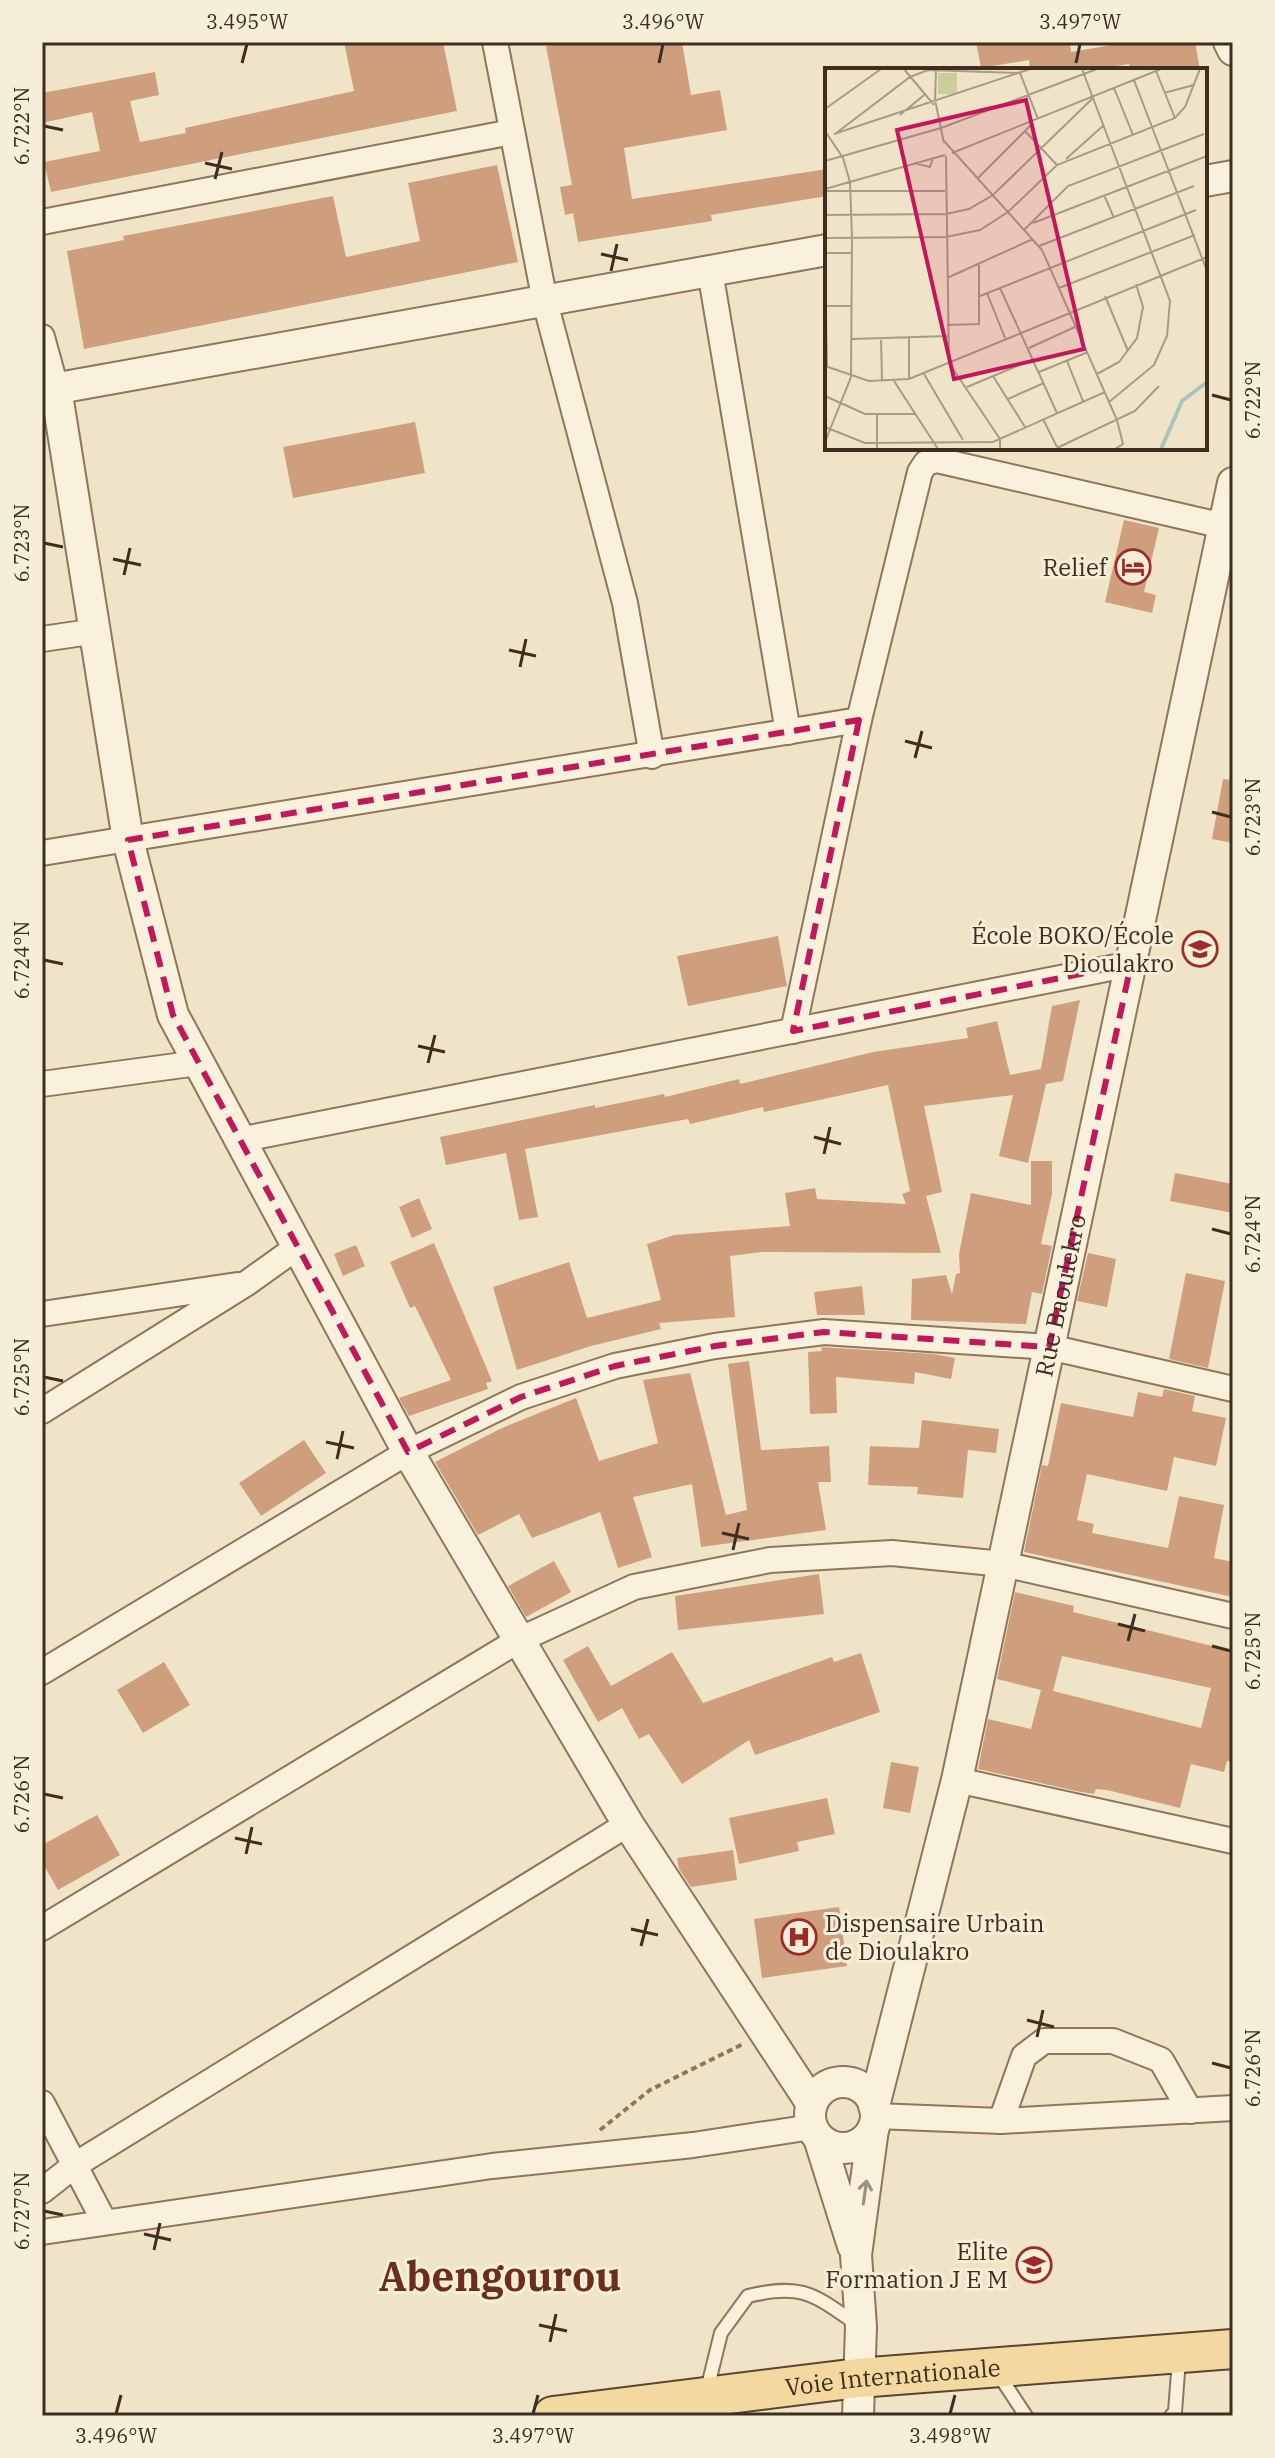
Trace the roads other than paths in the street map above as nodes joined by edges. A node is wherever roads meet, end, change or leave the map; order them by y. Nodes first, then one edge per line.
1 (495, 42) edge
2 (1229, 42) edge
3 (1233, 50) edge
4 (512, 132) junction
5 (1233, 176) edge
6 (1207, 181) edge
7 (42, 222) edge
8 (825, 250) edge
9 (710, 271) junction
10 (545, 302) junction
11 (42, 337) edge
12 (49, 390) edge
13 (1233, 483) edge
14 (1224, 526) junction
15 (97, 631) junction
16 (42, 639) edge
17 (859, 720) junction
18 (788, 732) junction
19 (652, 756) junction
20 (128, 840) junction
21 (42, 853) edge
22 (1131, 964) junction
23 (793, 1031) junction
24 (198, 1063) junction
25 (42, 1084) edge
26 (239, 1140) junction
27 (296, 1248) junction
28 (247, 1283) junction
29 (42, 1314) edge
30 (1049, 1347) junction
31 (1233, 1389) edge
32 (42, 1411) edge
33 (408, 1452) junction
34 (1003, 1564) junction
35 (1233, 1616) edge
36 (519, 1640) junction
37 (42, 1672) edge
38 (957, 1780) junction
39 (628, 1824) junction
40 (1233, 1841) edge
41 (42, 1928) edge
42 (42, 2103) edge
43 (1233, 2108) edge
44 (1190, 2111) junction
45 (874, 2117) junction
46 (1001, 2121) junction
47 (814, 2123) junction
48 (75, 2165) junction
49 (42, 2191) edge
50 (104, 2221) junction
51 (42, 2232) edge
52 (856, 2255) junction
53 (861, 2327) junction
54 (1233, 2349) edge
55 (1180, 2351) junction
56 (994, 2366) junction
57 (858, 2378) junction
58 (705, 2397) junction
59 (553, 2416) edge
60 (858, 2416) edge
61 (1026, 2416) edge
62 (1171, 2416) edge

1 - 4 street
2 - 3 street
4 - 7 street
4 - 10 street
5 - 6 street
8 - 9 street
9 - 10 street
9 - 18 street
10 - 12 street
10 - 19 street
11 - 12 street
12 - 15 street, Rue Baoulekro
13 - 14 street, Rue Baoulekro
14 - 17 street
14 - 22 street, Rue Baoulekro
15 - 16 street
15 - 20 street, Rue Baoulekro
17 - 18 street
17 - 23 street
18 - 19 street
19 - 20 street
20 - 21 street
20 - 24 street, Rue Baoulekro
22 - 23 street
22 - 30 street, Rue Baoulekro
23 - 26 street
24 - 25 street
24 - 26 street, Rue Baoulekro
26 - 27 street, Rue Baoulekro
27 - 28 street
27 - 33 street, Rue Baoulekro
28 - 29 street
28 - 32 street
30 - 31 street
30 - 33 street
30 - 34 street, Rue Baoulekro
33 - 36 street, Rue Baoulekro
33 - 37 street
34 - 35 street
34 - 36 street
34 - 38 street, Rue Baoulekro
36 - 39 street, Rue Baoulekro
36 - 41 street
38 - 40 street
38 - 45 street, Rue Baoulekro
39 - 47 street, Rue Baoulekro
39 - 48 street
42 - 48 street
43 - 44 street
44 - 46 street
44 - 46 street
45 - 46 street
45 - 47 street
45 - 47 street
52 -> 45 street, Rue Baoulekro
47 - 50 street
47 - 52 street, Rue Baoulekro
48 - 49 street
48 - 50 street
50 - 51 street
52 - 53 street, Rue Baoulekro
53 - 57 street, Rue Baoulekro
53 - 58 lane
54 - 55 main road, Voie Internationale
55 - 56 main road, Voie Internationale
55 - 62 lane
56 - 57 main road, Voie Internationale
56 - 61 lane
57 - 58 main road, Voie Internationale
57 - 60 street, Rue Baoulekro
58 - 59 main road, Voie Internationale

